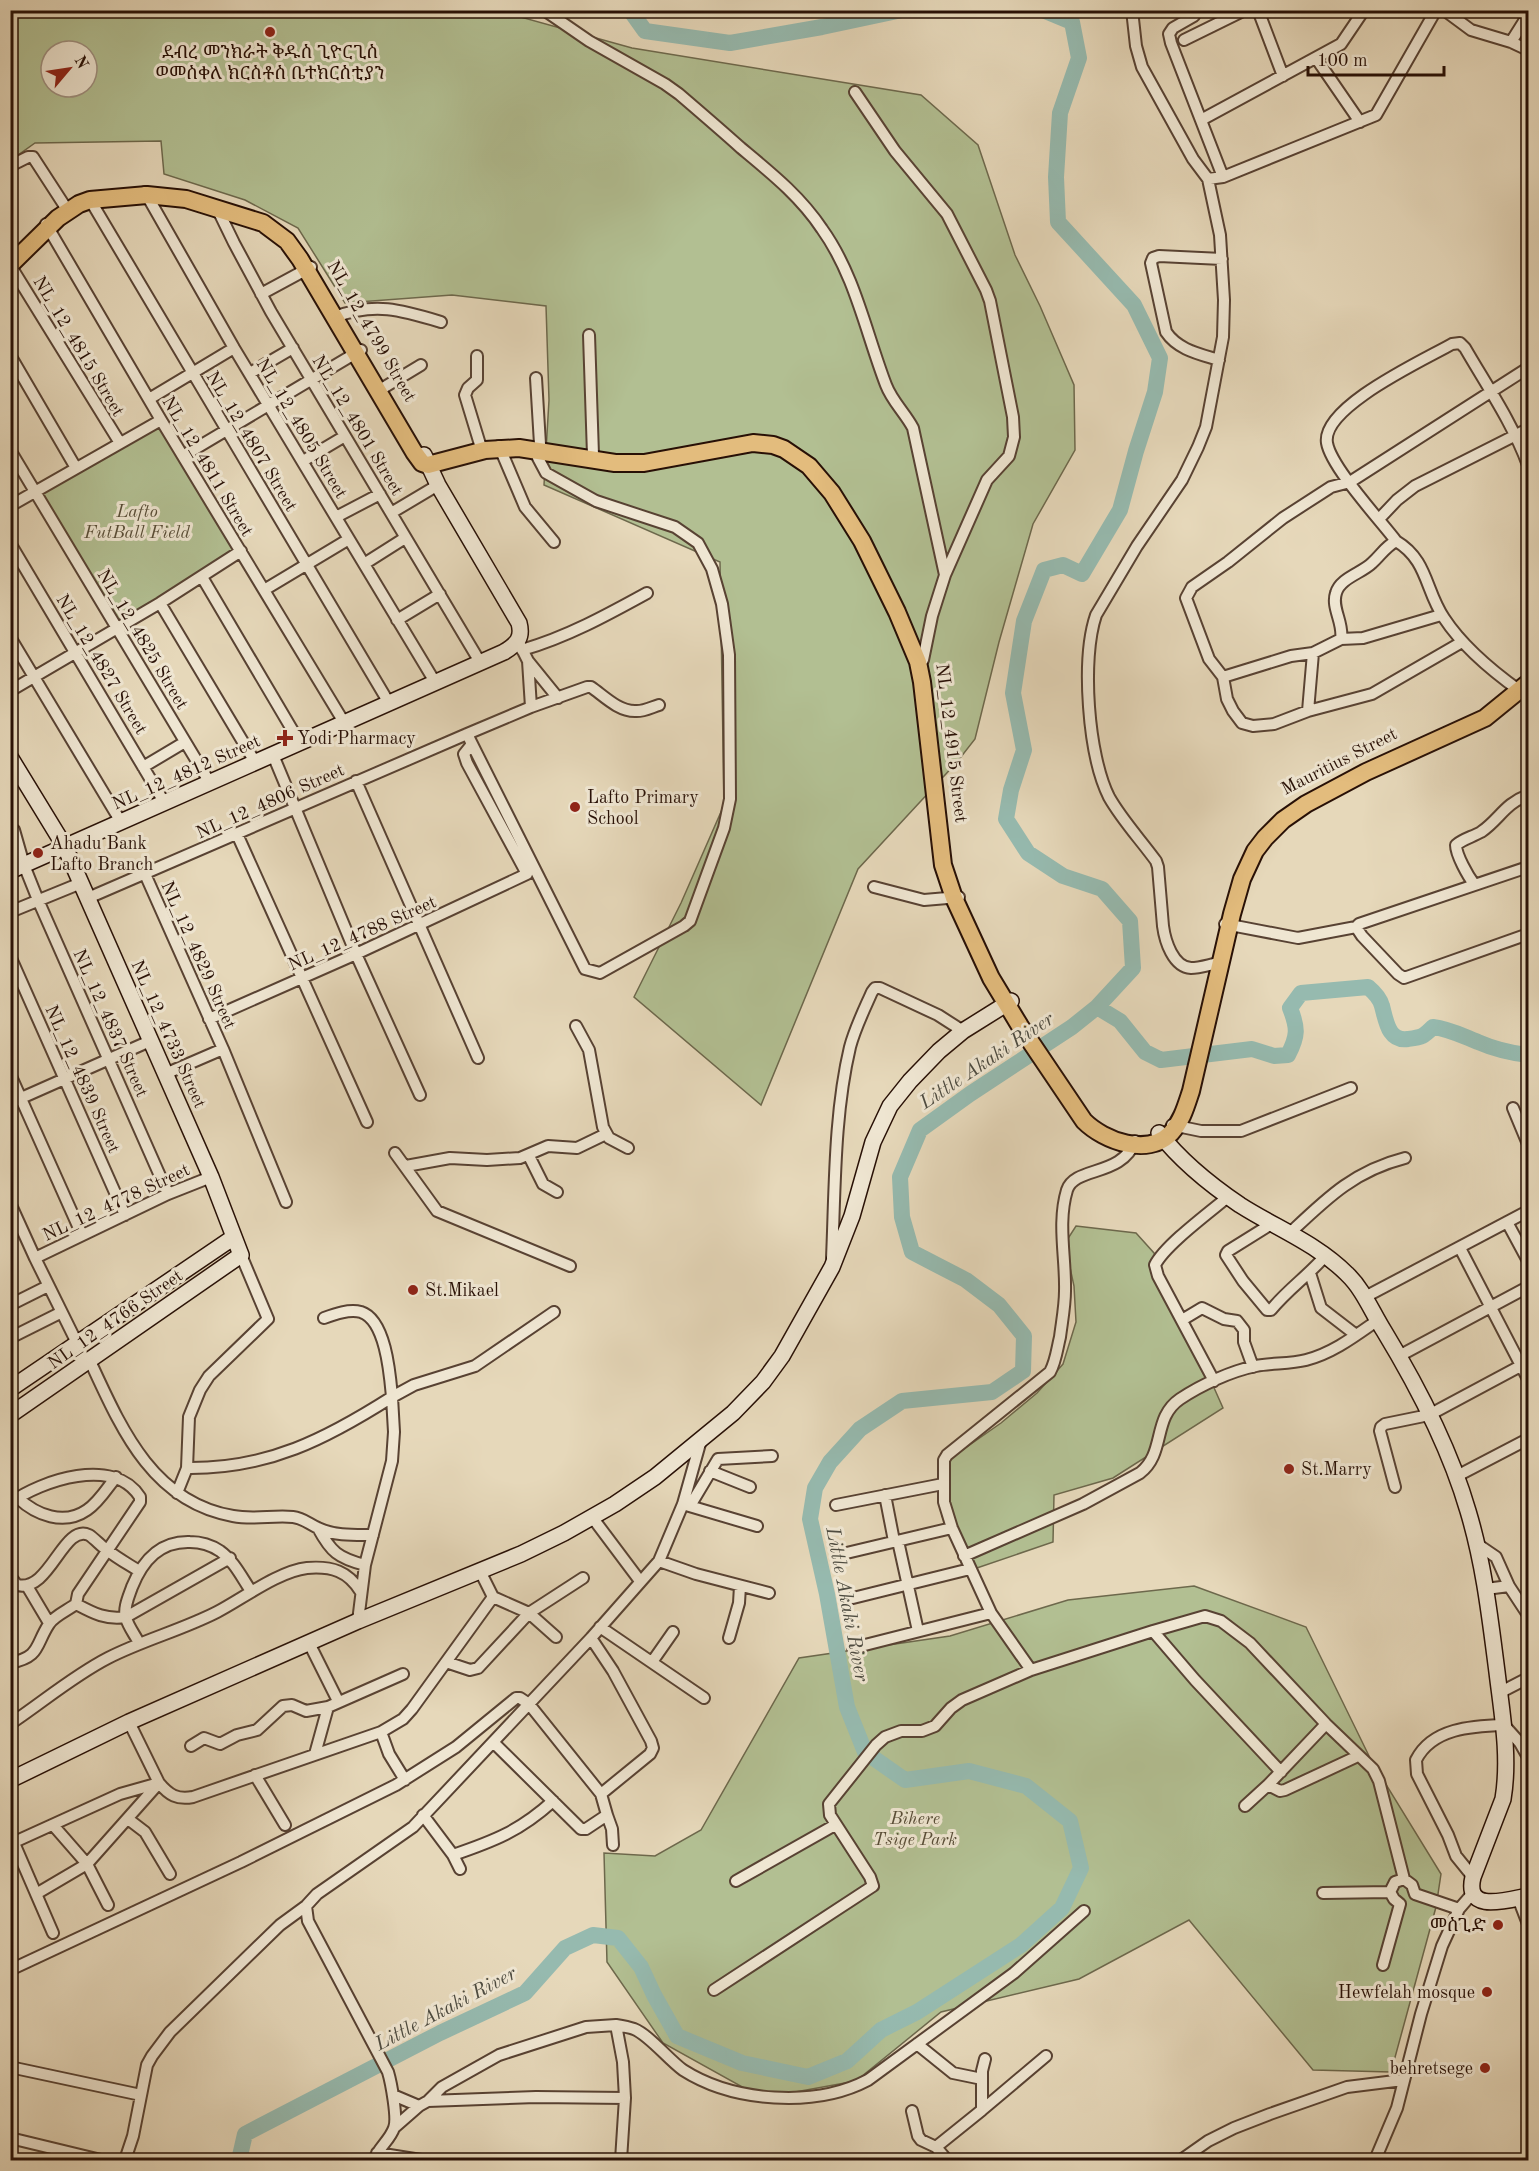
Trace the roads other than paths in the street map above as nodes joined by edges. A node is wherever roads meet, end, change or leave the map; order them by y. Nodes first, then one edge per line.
1 (544, 10) edge
2 (1132, 10) edge
3 (1245, 10) edge
4 (1258, 10) edge
5 (1364, 10) edge
6 (1436, 10) edge
7 (1444, 10) edge
8 (1528, 15) edge
9 (1194, 16) dead end
10 (1184, 40) dead end
11 (1511, 42) junction
12 (1528, 50) edge
13 (1316, 58) junction
14 (1283, 76) junction
15 (855, 92) dead end
16 (1201, 120) junction
17 (1360, 122) junction
18 (10, 166) edge
19 (1223, 177) junction
20 (1208, 179) junction
21 (146, 192) junction
22 (89, 197) junction
23 (216, 204) junction
24 (66, 208) junction
25 (47, 225) junction
26 (10, 259) edge
27 (1222, 259) junction
28 (11, 265) edge
29 (309, 268) junction
30 (261, 294) junction
31 (338, 316) junction
32 (441, 321) dead end
33 (589, 335) dead end
34 (234, 348) junction
35 (293, 348) junction
36 (358, 351) junction
37 (10, 355) edge
38 (477, 356) dead end
39 (1219, 360) junction
40 (421, 365) dead end
41 (1528, 368) edge
42 (192, 373) junction
43 (250, 373) junction
44 (536, 378) dead end
45 (312, 379) junction
46 (381, 390) junction
47 (1491, 393) junction
48 (149, 399) junction
49 (269, 404) junction
50 (161, 420) junction
51 (226, 429) junction
52 (1528, 429) edge
53 (345, 436) junction
54 (1515, 436) junction
55 (120, 443) junction
56 (499, 446) junction
57 (539, 447) junction
58 (481, 448) junction
59 (10, 450) edge
60 (593, 455) junction
61 (183, 456) junction
62 (426, 460) junction
63 (303, 461) junction
64 (1528, 465) edge
65 (76, 468) junction
66 (1350, 482) junction
67 (438, 485) junction
68 (36, 492) junction
69 (380, 494) junction
70 (10, 506) edge
71 (391, 513) junction
72 (336, 517) junction
73 (1379, 519) junction
74 (405, 538) junction
75 (349, 539) junction
76 (1396, 541) junction
77 (554, 542) dead end
78 (10, 543) edge
79 (241, 551) junction
80 (307, 564) junction
81 (364, 564) junction
82 (945, 575) junction
83 (202, 577) junction
84 (264, 590) junction
85 (647, 593) dead end
86 (440, 594) junction
87 (160, 603) junction
88 (1441, 615) junction
89 (397, 620) junction
90 (117, 627) junction
91 (10, 637) edge
92 (1341, 639) junction
93 (1462, 642) junction
94 (520, 646) junction
95 (75, 652) junction
96 (1313, 653) junction
97 (923, 660) junction
98 (528, 661) junction
99 (480, 662) junction
100 (1528, 670) edge
101 (1223, 676) junction
102 (34, 677) junction
103 (435, 682) junction
104 (1521, 687) edge
105 (10, 691) edge
106 (558, 698) junction
107 (389, 703) junction
108 (659, 705) dead end
109 (531, 707) junction
110 (1308, 711) junction
111 (345, 724) junction
112 (470, 739) junction
113 (185, 742) junction
114 (300, 743) junction
115 (273, 755) junction
116 (10, 757) edge
117 (255, 762) junction
118 (143, 767) junction
119 (356, 781) junction
120 (210, 783) junction
121 (1528, 795) edge
122 (164, 802) junction
123 (297, 807) junction
124 (120, 822) junction
125 (10, 829) edge
126 (237, 834) junction
127 (65, 847) junction
128 (1528, 867) edge
129 (17, 868) edge
130 (146, 874) junction
131 (81, 884) junction
132 (1474, 884) junction
133 (874, 886) dead end
134 (88, 898) junction
135 (957, 898) junction
136 (38, 900) junction
137 (10, 912) edge
138 (419, 925) junction
139 (1227, 925) junction
140 (1356, 927) junction
141 (1528, 934) edge
142 (356, 954) junction
143 (10, 956) edge
144 (1217, 964) junction
145 (302, 978) junction
146 (1009, 1002) junction
147 (209, 1019) junction
148 (576, 1026) dead end
149 (963, 1031) junction
150 (150, 1041) junction
151 (223, 1049) junction
152 (478, 1058) dead end
153 (109, 1059) junction
154 (10, 1074) edge
155 (165, 1074) junction
156 (65, 1079) junction
157 (1351, 1088) dead end
158 (420, 1095) dead end
159 (21, 1098) junction
160 (10, 1103) edge
161 (1514, 1108) dead end
162 (367, 1122) dead end
163 (1167, 1131) junction
164 (606, 1134) junction
165 (1134, 1142) junction
166 (1528, 1144) edge
167 (628, 1148) dead end
168 (395, 1153) dead end
169 (529, 1155) junction
170 (1405, 1158) dead end
171 (406, 1166) junction
172 (211, 1177) junction
173 (557, 1192) dead end
174 (168, 1194) junction
175 (1228, 1196) junction
176 (286, 1202) dead end
177 (10, 1203) edge
178 (1528, 1211) edge
179 (125, 1215) junction
180 (1507, 1222) junction
181 (1273, 1223) junction
182 (1290, 1233) junction
183 (82, 1235) junction
184 (234, 1237) junction
185 (1460, 1248) junction
186 (241, 1255) junction
187 (1326, 1255) junction
188 (35, 1258) junction
189 (1528, 1260) edge
190 (570, 1266) dead end
191 (832, 1268) junction
192 (1310, 1273) junction
193 (48, 1287) junction
194 (1528, 1287) edge
195 (1365, 1297) junction
196 (10, 1305) edge
197 (1492, 1306) junction
198 (554, 1312) dead end
199 (60, 1313) junction
200 (324, 1317) dead end
201 (1182, 1320) junction
202 (1378, 1320) junction
203 (12, 1334) edge
204 (1356, 1335) junction
205 (77, 1343) junction
206 (1399, 1356) junction
207 (90, 1361) junction
208 (1525, 1364) edge
209 (1253, 1367) junction
210 (1528, 1379) edge
211 (1214, 1381) junction
212 (10, 1389) edge
213 (392, 1397) junction
214 (10, 1415) edge
215 (1429, 1415) junction
216 (701, 1440) junction
217 (1527, 1445) edge
218 (772, 1456) dead end
219 (187, 1468) junction
220 (710, 1472) junction
221 (1457, 1476) junction
222 (116, 1477) junction
223 (943, 1484) junction
224 (750, 1487) dead end
225 (1395, 1487) dead end
226 (177, 1493) junction
227 (885, 1496) junction
228 (14, 1500) edge
229 (687, 1505) junction
230 (836, 1505) dead end
231 (592, 1517) junction
232 (757, 1526) dead end
233 (318, 1528) junction
234 (952, 1528) junction
235 (373, 1535) junction
236 (896, 1541) junction
237 (1477, 1544) junction
238 (107, 1550) junction
239 (838, 1555) dead end
240 (964, 1556) junction
241 (230, 1558) junction
242 (659, 1561) junction
243 (365, 1565) junction
244 (970, 1569) junction
245 (480, 1570) junction
246 (139, 1571) junction
247 (583, 1578) dead end
248 (640, 1581) junction
249 (16, 1584) edge
250 (907, 1584) junction
251 (740, 1586) junction
252 (1509, 1586) junction
253 (1486, 1589) junction
254 (251, 1592) junction
255 (361, 1592) junction
256 (769, 1593) dead end
257 (493, 1597) junction
258 (853, 1598) dead end
259 (76, 1604) junction
260 (530, 1613) junction
261 (991, 1613) junction
262 (1528, 1615) edge
263 (126, 1617) junction
264 (358, 1621) junction
265 (49, 1623) junction
266 (600, 1627) junction
267 (918, 1631) junction
268 (1153, 1631) junction
269 (673, 1632) dead end
270 (556, 1637) dead end
271 (591, 1638) junction
272 (729, 1638) dead end
273 (139, 1643) junction
274 (309, 1643) junction
275 (853, 1648) dead end
276 (446, 1662) junction
277 (652, 1662) junction
278 (10, 1663) edge
279 (1031, 1670) junction
280 (404, 1674) dead end
281 (1528, 1678) edge
282 (1499, 1693) junction
283 (704, 1698) dead end
284 (338, 1701) junction
285 (529, 1704) junction
286 (328, 1707) junction
287 (129, 1722) junction
288 (10, 1724) edge
289 (1326, 1724) junction
290 (1504, 1725) junction
291 (381, 1732) junction
292 (493, 1742) junction
293 (191, 1746) dead end
294 (315, 1754) junction
295 (1358, 1756) junction
296 (1528, 1757) edge
297 (1281, 1772) junction
298 (255, 1775) junction
299 (10, 1779) edge
300 (405, 1780) junction
301 (159, 1784) junction
302 (1268, 1785) junction
303 (601, 1794) junction
304 (553, 1801) junction
305 (1245, 1806) dead end
306 (423, 1815) junction
307 (607, 1815) junction
308 (129, 1819) junction
309 (53, 1825) junction
310 (285, 1825) dead end
311 (835, 1825) junction
312 (12, 1844) edge
313 (614, 1845) dead end
314 (453, 1855) junction
315 (87, 1864) junction
316 (460, 1869) dead end
317 (170, 1874) dead end
318 (1473, 1877) junction
319 (1404, 1879) junction
320 (736, 1881) dead end
321 (1390, 1892) junction
322 (1323, 1893) dead end
323 (36, 1894) junction
324 (1415, 1894) junction
325 (1472, 1894) junction
326 (1523, 1897) edge
327 (1400, 1904) junction
328 (108, 1905) dead end
329 (306, 1906) junction
330 (1459, 1909) junction
331 (1084, 1911) dead end
332 (1528, 1924) edge
333 (53, 1933) dead end
334 (1383, 1965) dead end
335 (10, 1970) edge
336 (714, 1990) dead end
337 (616, 2025) junction
338 (916, 2044) junction
339 (1046, 2056) dead end
340 (985, 2059) dead end
341 (10, 2067) edge
342 (982, 2079) junction
343 (1403, 2080) junction
344 (393, 2095) junction
345 (141, 2096) junction
346 (625, 2098) junction
347 (424, 2103) junction
348 (982, 2110) junction
349 (912, 2111) dead end
350 (395, 2127) junction
351 (10, 2138) edge
352 (936, 2146) junction
353 (375, 2157) edge
354 (101, 2160) edge
355 (125, 2160) edge
356 (421, 2160) edge
357 (621, 2160) edge
358 (947, 2160) edge
359 (1182, 2160) edge
360 (1375, 2160) edge

1 - 82 street
2 - 20 street
3 - 10 street
4 - 14 street
5 - 13 street
6 - 17 street
7 - 11 street
8 - 11 street
9 - 16 street
11 - 12 street
13 - 14 street
13 - 17 street
14 - 16 street
15 - 82 street
16 - 19 street
17 - 19 street
18 - 24 street
19 - 20 street
20 - 27 street
21 - 22 main road
21 - 23 main road
21 - 34 street, NL_12_4805 Street
22 - 24 main road
22 - 42 street, NL_12_4807 Street
23 - 29 main road, NL_12_4799 Street
23 - 30 street, NL_12_4801 Street
24 - 25 main road
25 - 26 main road
25 - 28 main road
25 - 48 street, NL_12_4811 Street
27 - 39 street
27 - 39 street
28 - 55 street, NL_12_4815 Street
29 - 30 street
29 - 31 main road, NL_12_4799 Street
30 - 35 street, NL_12_4801 Street
31 - 32 street
31 - 36 main road, NL_12_4799 Street
33 - 60 street
34 - 42 street
34 - 43 street, NL_12_4805 Street
35 - 43 street
35 - 45 street, NL_12_4801 Street
36 - 45 street
36 - 46 main road, NL_12_4799 Street
37 - 65 street
38 - 58 street
39 - 144 street
40 - 46 street
41 - 47 street
42 - 48 street
42 - 51 street, NL_12_4807 Street
43 - 49 street, NL_12_4805 Street
44 - 57 street
45 - 49 street
45 - 53 street, NL_12_4801 Street
46 - 62 main road, NL_12_4799 Street
47 - 54 street
47 - 66 street
47 - 66 street
48 - 50 street, NL_12_4811 Street
49 - 51 street
49 - 63 street, NL_12_4805 Street
50 - 55 street
50 - 61 street, NL_12_4811 Street
51 - 61 street
51 - 80 street, NL_12_4807 Street
52 - 54 street
53 - 63 street
53 - 69 street, NL_12_4801 Street
54 - 64 street
54 - 73 street
55 - 65 street
56 - 57 main road, NL_12_4915 Street
56 - 58 main road, NL_12_4915 Street
56 - 77 street
57 - 60 main road, NL_12_4915 Street
57 - 112 street
57 - 135 main road, NL_12_4915 Street
58 - 62 main road, NL_12_4915 Street
59 - 68 street, NL_12_4825 Street
60 - 97 main road, NL_12_4915 Street
61 - 79 street, NL_12_4811 Street
62 - 67 street, NL_12_4799 Street
63 - 72 street, NL_12_4805 Street
65 - 68 street
66 - 73 street
66 - 101 street
67 - 71 street
67 - 94 street, NL_12_4799 Street
68 - 70 street
68 - 90 street, NL_12_4825 Street
69 - 71 street, NL_12_4801 Street
69 - 72 street
71 - 74 street, NL_12_4801 Street
72 - 75 street, NL_12_4805 Street
73 - 76 street
74 - 81 street
74 - 86 street, NL_12_4801 Street
75 - 80 street
75 - 81 street, NL_12_4805 Street
76 - 88 street
76 - 92 street
78 - 95 street, NL_12_4827 Street
79 - 83 street
79 - 84 street, NL_12_4811 Street
80 - 84 street
80 - 107 street, NL_12_4807 Street
81 - 89 street, NL_12_4805 Street
82 - 97 street
83 - 87 street
83 - 114 street
84 - 111 street, NL_12_4811 Street
85 - 94 street
86 - 89 street
86 - 99 street, NL_12_4801 Street
87 - 90 street
87 - 117 street
88 - 92 street
88 - 93 street
89 - 103 street, NL_12_4805 Street
90 - 95 street
90 - 113 street, NL_12_4825 Street
91 - 102 street
92 - 96 street
93 - 104 street
93 - 110 street
94 - 98 street, NL_12_4799 Street
94 - 99 street, NL_12_4812 Street
95 - 102 street
95 - 118 street, NL_12_4827 Street
96 - 101 street
96 - 110 street
97 - 135 main road, NL_12_4915 Street
98 - 106 street
98 - 109 street, NL_12_4799 Street
99 - 103 street, NL_12_4812 Street
100 - 104 main road, Mauritius Street
101 - 110 street
102 - 105 street
102 - 124 street
103 - 107 street, NL_12_4812 Street
104 - 139 main road, Mauritius Street
106 - 108 street, NL_12_4806 Street
106 - 109 street, NL_12_4806 Street
107 - 111 street, NL_12_4812 Street
109 - 112 street, NL_12_4806 Street
111 - 114 street, NL_12_4812 Street
112 - 119 street, NL_12_4806 Street
112 - 138 street, NL_12_4788 Street
113 - 118 street
113 - 120 street, NL_12_4825 Street
114 - 115 street, NL_12_4812 Street
115 - 117 street, NL_12_4812 Street
115 - 123 street
116 - 127 street, NL_12_4733 Street
117 - 120 street, NL_12_4812 Street
118 - 122 street, NL_12_4827 Street
119 - 123 street, NL_12_4806 Street
119 - 138 street
120 - 122 street, NL_12_4812 Street
121 - 132 street
122 - 124 street, NL_12_4812 Street
123 - 126 street, NL_12_4806 Street
123 - 142 street
124 - 127 street, NL_12_4812 Street
125 - 129 street, NL_12_4837 Street
126 - 130 street, NL_12_4806 Street
126 - 145 street
127 - 129 street, NL_12_4812 Street
127 - 131 street, NL_12_4733 Street
128 - 132 street
129 - 136 street, NL_12_4837 Street
130 - 134 street, NL_12_4806 Street
130 - 147 street, NL_12_4829 Street
131 - 134 street, NL_12_4733 Street
131 - 136 street
132 - 140 street
133 - 135 street
134 - 150 street, NL_12_4733 Street
135 - 146 main road, NL_12_4915 Street
136 - 137 street
136 - 153 street, NL_12_4837 Street
138 - 142 street, NL_12_4788 Street
138 - 152 street
139 - 140 street
139 - 144 main road, Mauritius Street
140 - 141 street
142 - 145 street, NL_12_4788 Street
142 - 158 street
143 - 156 street, NL_12_4839 Street
144 - 163 main road, Mauritius Street
145 - 147 street, NL_12_4788 Street
145 - 162 street
146 - 149 street
146 - 165 main road, NL_12_4915 Street
147 - 151 street, NL_12_4829 Street
148 - 164 street
149 - 191 street
149 - 191 street
150 - 153 street
150 - 155 street, NL_12_4733 Street
151 - 155 street, NL_12_4829 Street
151 - 176 street, NL_12_4829 Street
153 - 156 street
153 - 174 street, NL_12_4837 Street
154 - 159 street
155 - 172 street, NL_12_4733 Street
156 - 159 street
156 - 179 street, NL_12_4839 Street
157 - 163 street
159 - 160 street
159 - 183 street
161 - 166 street
163 - 165 main road
163 - 175 street
164 - 167 street
164 - 169 street
165 - 223 street
168 - 171 street
169 - 171 street
169 - 173 street
170 - 182 street
171 - 190 street
172 - 174 street, NL_12_4778 Street
172 - 184 street, NL_12_4733 Street
174 - 179 street, NL_12_4778 Street
175 - 181 street
175 - 201 street
177 - 188 street
178 - 180 street
179 - 183 street, NL_12_4778 Street
180 - 185 street
180 - 189 street
181 - 182 street
181 - 192 street
182 - 187 street
183 - 188 street, NL_12_4778 Street
184 - 186 street, NL_12_4733 Street
184 - 205 street, NL_12_4766 Street
185 - 195 street
185 - 197 street
186 - 207 street, NL_12_4766 Street
186 - 219 street
187 - 192 street
187 - 195 street
188 - 193 street
191 - 216 street
192 - 204 street
193 - 196 street
193 - 199 street
194 - 197 street
195 - 202 street
197 - 206 street
197 - 208 street
198 - 213 street
199 - 203 street
199 - 205 street
200 - 213 street
201 - 209 street
201 - 211 street
202 - 204 street
202 - 206 street
204 - 209 street
205 - 212 street, NL_12_4766 Street
206 - 215 street
207 - 214 street, NL_12_4766 Street
207 - 226 street
208 - 210 street
208 - 215 street
209 - 211 street
211 - 240 street
213 - 219 street
213 - 235 street
215 - 221 street
215 - 225 street
216 - 229 street
216 - 231 street
217 - 221 street
218 - 220 street
219 - 226 street
220 - 224 street
220 - 229 street
221 - 237 street
222 - 228 street
222 - 228 street
222 - 238 street
223 - 227 street
223 - 234 street
226 - 233 street
227 - 230 street
227 - 236 street
229 - 232 street
229 - 242 street
231 - 245 street
231 - 248 street
233 - 235 street
233 - 243 street
234 - 236 street
234 - 240 street
235 - 243 street
236 - 239 street
236 - 250 street
237 - 252 street
237 - 253 street
238 - 246 street
238 - 249 street
238 - 259 street
240 - 244 street
241 - 246 street
241 - 254 street
241 - 263 street
242 - 248 street
242 - 251 street
243 - 255 street
244 - 250 street
244 - 261 street
245 - 257 street
245 - 264 street
246 - 263 street
247 - 260 street
248 - 266 street
249 - 265 street
250 - 258 street
250 - 267 street
251 - 256 street
251 - 272 street
252 - 253 street
252 - 262 street
253 - 282 street
254 - 255 street
254 - 273 street
255 - 264 street
257 - 260 street
257 - 276 street
259 - 263 street
259 - 265 street
260 - 270 street
260 - 276 street
261 - 267 street
261 - 279 street
263 - 273 street
264 - 274 street
265 - 278 street
266 - 271 street
266 - 277 street
267 - 275 street
268 - 279 street
268 - 289 street
268 - 297 street
269 - 277 street
271 - 285 street
271 - 303 street
273 - 288 street
274 - 284 street
274 - 287 street
276 - 291 street
277 - 283 street
279 - 311 street
280 - 284 street
281 - 282 street
282 - 290 street
284 - 286 street
285 - 292 street
285 - 300 street
285 - 303 street
286 - 293 street
286 - 294 street
287 - 299 street
287 - 301 street
289 - 295 street
289 - 297 street
290 - 296 street
290 - 318 street
290 - 318 street
291 - 294 street
291 - 300 street
292 - 304 street
292 - 306 street
294 - 298 street
295 - 302 street
295 - 319 street
297 - 302 street
298 - 301 street
298 - 310 street
300 - 335 street
301 - 308 street
301 - 309 street
302 - 305 street
303 - 307 street
304 - 307 street
304 - 314 street
306 - 314 street
306 - 329 street
307 - 313 street
308 - 315 street
308 - 317 street
309 - 312 street
309 - 315 street
311 - 320 street
311 - 336 street
312 - 323 street
314 - 316 street
315 - 323 street
315 - 328 street
318 - 325 street
319 - 321 street
319 - 324 street
321 - 322 street
321 - 327 street
323 - 333 street
324 - 327 street
324 - 330 street
325 - 326 street
325 - 330 street
326 - 332 street
327 - 334 street
329 - 344 street
329 - 345 street
330 - 343 street
331 - 338 street
337 - 338 street
337 - 346 street
337 - 347 street
338 - 342 street
339 - 348 street
340 - 342 street
341 - 345 street
342 - 348 street
343 - 359 street
343 - 360 street
344 - 347 street
344 - 350 street
345 - 355 street
346 - 347 street
346 - 357 street
347 - 350 street
348 - 352 street
349 - 352 street
350 - 353 street
351 - 354 street
352 - 358 street
353 - 356 street

